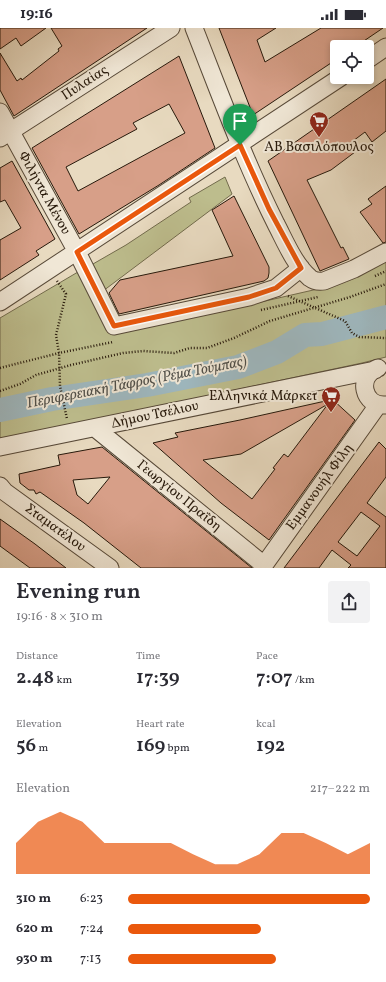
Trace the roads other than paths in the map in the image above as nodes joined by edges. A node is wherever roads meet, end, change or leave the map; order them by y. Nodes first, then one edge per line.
1 (171, 28) edge
2 (194, 28) edge
3 (386, 47) edge
4 (374, 55) edge
5 (331, 84) edge
6 (0, 112) edge
7 (5, 135) edge
8 (240, 145) junction
9 (77, 252) junction
10 (386, 252) edge
11 (301, 268) junction
12 (0, 302) edge
13 (381, 368) edge
14 (333, 378) junction
15 (381, 406) edge
16 (95, 428) junction
17 (0, 447) edge
18 (0, 486) edge
19 (263, 566) edge
20 (110, 568) edge

1 - 7 street, Πυλαίας
2 - 8 street
3 - 4 street
5 - 8 street
6 - 7 street, Φιλήντα Μένου
7 - 9 street, Φιλήντα Μένου
8 - 9 street
8 - 11 street
9 - 11 street, Φιλήντα Μένου
9 - 12 street
10 - 11 street
13 - 14 street, Δήμου Τσέλιου
13 - 15 street
14 - 15 street
14 - 16 street, Δήμου Τσέλιου
15 - 19 street, Εμμανουήλ Φίλη
16 - 17 street, Δήμου Τσέλιου
16 - 19 street, Γεωργίου Πραΐδη
18 - 20 street, Σταματέλου

